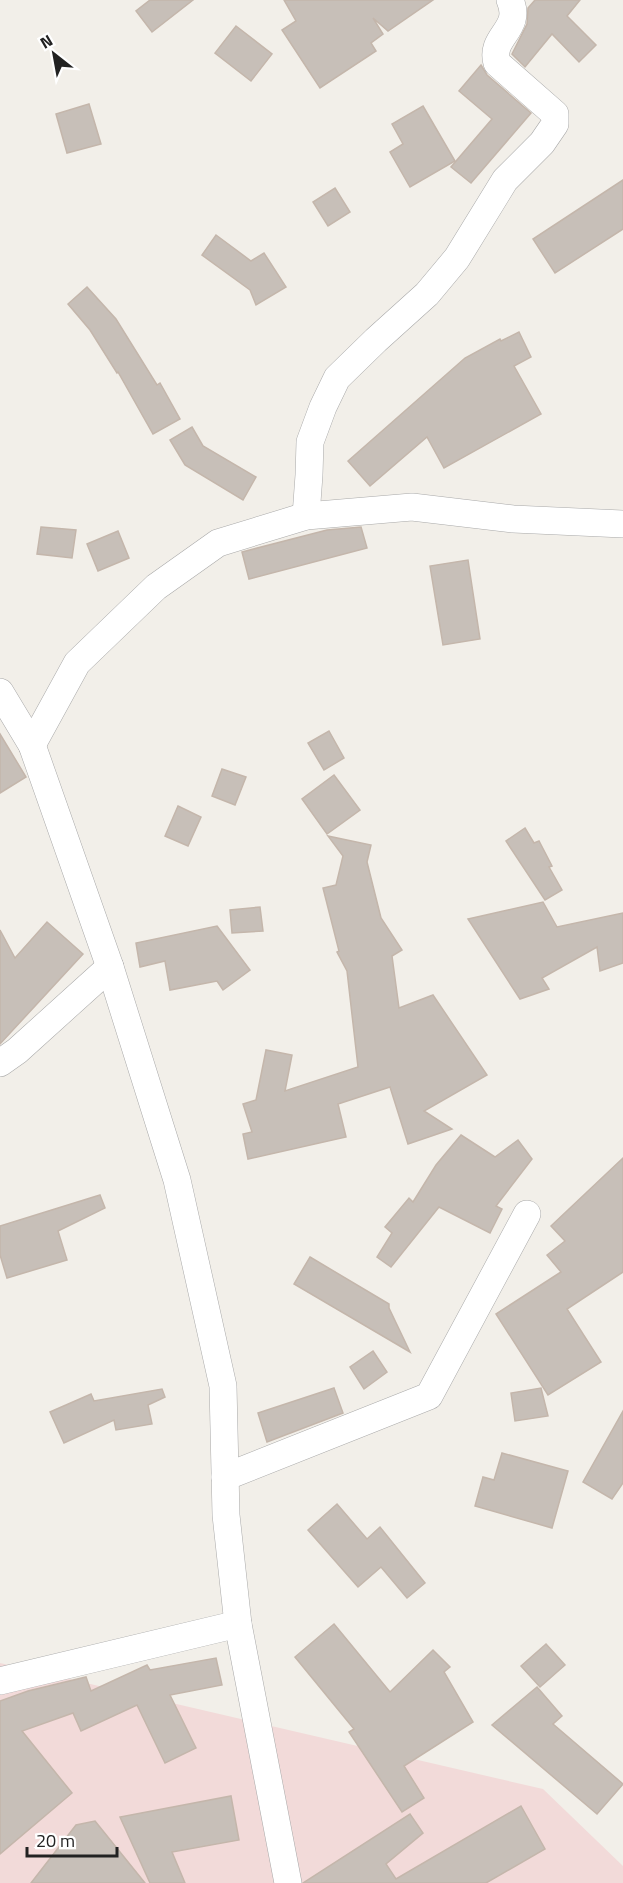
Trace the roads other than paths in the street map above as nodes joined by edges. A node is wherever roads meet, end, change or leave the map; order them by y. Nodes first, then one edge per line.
1 (510, 0) edge
2 (306, 516) junction
3 (623, 524) edge
4 (0, 692) edge
5 (32, 745) junction
6 (110, 968) junction
7 (0, 1063) edge
8 (527, 1214) dead end
9 (225, 1477) junction
10 (238, 1624) junction
11 (0, 1681) edge
12 (288, 1883) edge

1 - 2 street
2 - 3 street
2 - 5 street
4 - 5 street
5 - 6 street
6 - 7 street
6 - 9 street
8 - 9 street
9 - 10 street
10 - 11 street
10 - 12 street

